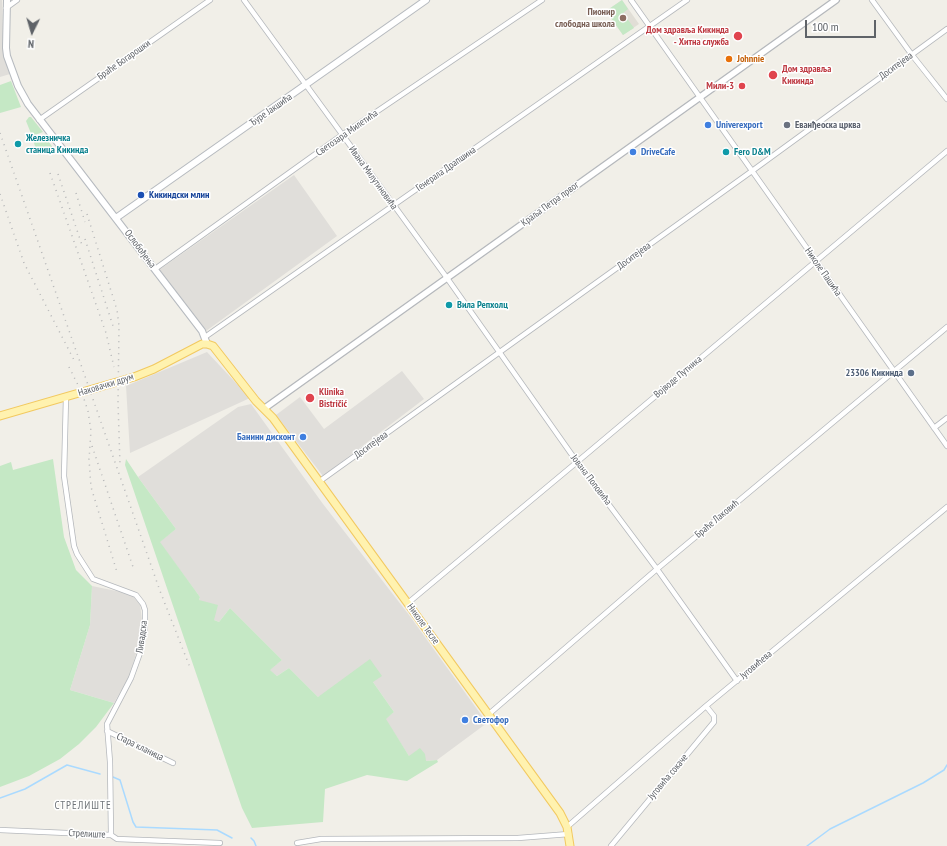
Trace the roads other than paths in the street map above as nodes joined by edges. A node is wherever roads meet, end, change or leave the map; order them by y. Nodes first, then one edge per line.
1 (7, 0) edge
2 (18, 0) edge
3 (210, 0) edge
4 (244, 0) edge
5 (426, 0) edge
6 (542, 0) edge
7 (631, 0) edge
8 (687, 0) edge
9 (836, 0) edge
10 (872, 0) edge
11 (6, 8) junction
12 (650, 26) junction
13 (947, 30) edge
14 (912, 55) junction
15 (307, 85) junction
16 (701, 97) junction
17 (947, 99) edge
18 (39, 120) junction
19 (342, 136) junction
20 (947, 151) edge
21 (752, 171) junction
22 (393, 206) junction
23 (116, 218) junction
24 (816, 261) junction
25 (155, 269) junction
26 (447, 278) junction
27 (947, 327) edge
28 (206, 340) junction
29 (499, 353) junction
30 (894, 372) junction
31 (66, 397) junction
32 (265, 408) junction
33 (0, 414) edge
34 (947, 418) edge
35 (934, 428) junction
36 (947, 446) edge
37 (577, 462) junction
38 (320, 481) junction
39 (947, 507) edge
40 (657, 569) junction
41 (408, 603) junction
42 (737, 681) junction
43 (706, 706) junction
44 (489, 714) junction
45 (107, 731) junction
46 (173, 763) dead end
47 (567, 827) junction
48 (0, 830) edge
49 (569, 834) junction
50 (111, 835) junction
51 (297, 842) dead end
52 (220, 843) dead end
53 (570, 846) edge
54 (611, 846) edge

1 - 11 main road, Ослобођења
2 - 11 street
3 - 18 street, Браће Богарошки
4 - 15 street, Ивана Милутиновића
5 - 15 main road, Ђуре Јакшића
6 - 19 street, Светозара Милетића
7 - 12 street, Николе Пашића
8 - 12 street, Генерала Драпшина
9 - 16 street, Краља Петра првог
10 - 14 street
11 - 18 main road, Ослобођења
12 - 16 street, Николе Пашића
12 - 22 street, Генерала Драпшина
13 - 14 street, Доситејева
14 - 17 street
14 - 21 street, Доситејева
15 - 19 street, Ивана Милутиновића
15 - 23 main road, Ђуре Јакшића
16 - 21 street, Николе Пашића
16 - 26 street, Краља Петра првог
18 - 23 main road, Ослобођења
19 - 22 street, Ивана Милутиновића
19 - 25 street, Светозара Милетића
20 - 24 street, Војводе Путника
21 - 24 street, Николе Пашића
21 - 29 street, Доситејева
22 - 26 street, Ивана Милутиновића
22 - 28 street, Генерала Драпшина
23 - 25 main road, Ослобођења
24 - 30 street, Николе Пашића
24 - 37 street, Војводе Путника
25 - 28 main road, Ослобођења
26 - 29 street, Јована Поповића
26 - 32 street, Краља Петра првог
27 - 30 street, Браће Лаковић
28 - 31 main road, Наковачки друм
28 - 32 main road, Ослобођења
29 - 37 street, Јована Поповића
29 - 38 street, Доситејева
30 - 35 street, Николе Пашића
30 - 40 street, Браће Лаковић
31 - 33 main road, Наковачки друм
31 - 45 street, Ливадска
32 - 38 main road, Николе Тесле
34 - 35 street
35 - 36 street, Николе Пашића
37 - 40 street, Јована Поповића
37 - 41 street, Војводе Путника
38 - 41 main road, Николе Тесле
39 - 42 street, Југовићева
40 - 42 street, Јована Поповића
40 - 44 street, Браће Лаковић
41 - 44 main road, Николе Тесле
42 - 43 street, Југовићева
43 - 47 street, Југовићева
43 - 54 street, Југовића сокаче
44 - 47 main road, Николе Тесле
45 - 46 street, Стара кланица
45 - 50 street, Ливадска
47 - 49 main road, Николе Тесле
48 - 50 street, Стрелиште
49 - 51 street
49 - 53 main road, Николе Тесле
50 - 52 street, Стрелиште

